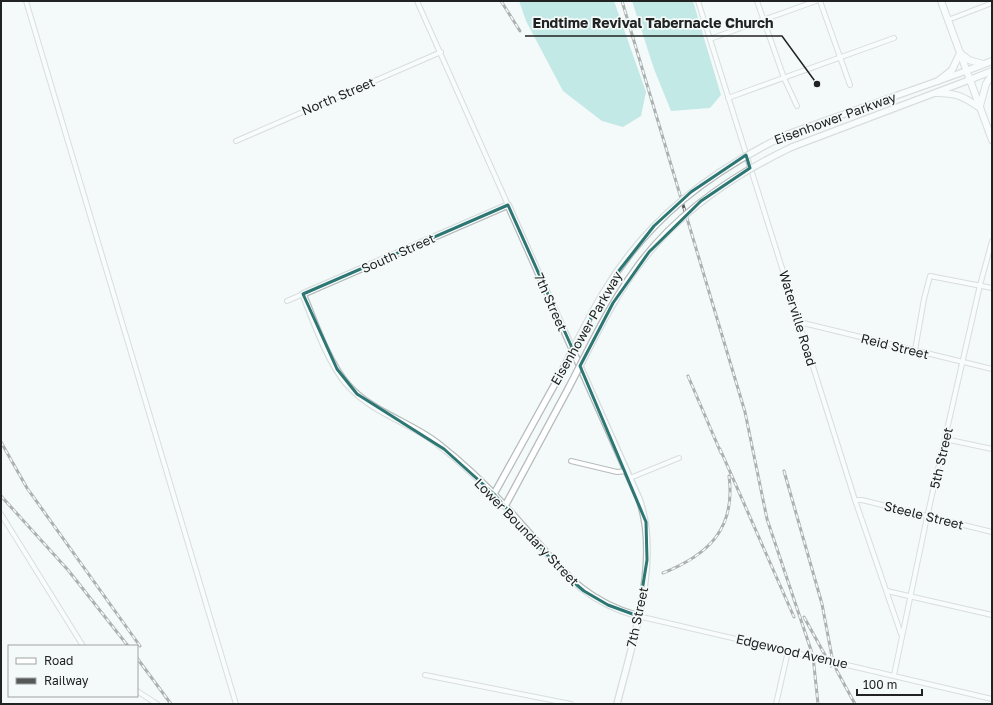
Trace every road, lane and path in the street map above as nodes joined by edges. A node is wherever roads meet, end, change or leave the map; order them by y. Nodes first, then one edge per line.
1 (26, 1) edge
2 (417, 1) edge
3 (698, 1) edge
4 (757, 1) edge
5 (816, 1) edge
6 (820, 1) edge
7 (941, 1) edge
8 (992, 3) edge
9 (764, 20) junction
10 (948, 20) junction
11 (894, 38) dead end
12 (710, 39) junction
13 (441, 52) junction
14 (960, 53) junction
15 (840, 58) junction
16 (992, 61) edge
17 (984, 64) junction
18 (966, 71) junction
19 (992, 71) edge
20 (992, 75) edge
21 (784, 78) junction
22 (969, 80) junction
23 (938, 81) junction
24 (850, 85) dead end
25 (936, 92) junction
26 (728, 98) junction
27 (797, 106) dead end
28 (980, 108) junction
29 (992, 140) edge
30 (236, 141) dead end
31 (508, 205) junction
32 (992, 241) edge
33 (980, 285) junction
34 (992, 288) edge
35 (303, 294) junction
36 (287, 301) dead end
37 (799, 322) junction
38 (915, 350) junction
39 (962, 362) junction
40 (992, 368) edge
41 (945, 439) junction
42 (992, 449) edge
43 (680, 458) dead end
44 (571, 461) dead end
45 (627, 471) junction
46 (630, 478) junction
47 (494, 494) junction
48 (855, 500) junction
49 (505, 506) junction
50 (1, 514) edge
51 (927, 517) junction
52 (992, 532) edge
53 (887, 591) junction
54 (910, 596) junction
55 (992, 615) edge
56 (638, 616) junction
57 (901, 634) junction
58 (82, 645) edge
59 (788, 650) junction
60 (425, 675) dead end
61 (894, 675) junction
62 (138, 692) edge
63 (992, 699) edge
64 (157, 704) edge
65 (236, 704) edge
66 (571, 704) edge
67 (617, 704) edge
68 (776, 704) edge

1 - 65 street
2 - 13 street, 7th Street
3 - 12 street, Waterville Road
4 - 9 street
5 - 9 street
6 - 15 street
7 - 10 main road
8 - 10 street
9 - 12 street
9 - 21 street
10 - 14 main road
11 - 15 street
12 - 26 street, Waterville Road
13 - 30 street, North Street
13 - 31 street, 7th Street
14 - 17 main road
14 - 18 main road
14 - 23 main road
15 - 21 street
15 - 24 street
16 - 17 main road, Eisenhower Parkway
17 - 18 main road, Eisenhower Parkway
18 - 22 main road
18 - 23 street, Eisenhower Parkway
19 - 22 main road, Eisenhower Parkway
20 - 28 main road
21 - 26 street
21 - 27 street
22 - 25 street, Eisenhower Parkway
22 - 28 main road
23 - 47 street, Eisenhower Parkway, bridge
25 - 28 main road
25 - 49 street, Eisenhower Parkway, bridge
26 - 37 street, Waterville Road
28 - 29 main road
31 - 35 street, South Street
31 - 45 street, 7th Street
32 - 33 street, 5th Street
33 - 34 street
33 - 38 street
33 - 39 street, 5th Street
35 - 36 street, South Street
35 - 47 street, Lower Boundary Street
37 - 38 street, Reid Street
37 - 48 street, Waterville Road
38 - 39 street, Reid Street
39 - 40 street, Reid Street
39 - 41 street, 5th Street
41 - 42 street
41 - 51 street, 5th Street
43 - 46 street
44 - 45 street
45 - 46 street, 7th Street
46 - 56 street, 7th Street
47 - 49 street, Lower Boundary Street
48 - 51 street, Steele Street
48 - 53 street, Waterville Road
49 - 56 street, Lower Boundary Street
50 - 58 street
51 - 52 street, Steele Street
51 - 54 street, 5th Street
53 - 54 street
53 - 57 street, Waterville Road
54 - 55 street
54 - 57 street, 5th Street
56 - 59 street, Edgewood Avenue
56 - 67 street, 7th Street
57 - 61 street, 5th Street
59 - 61 street, Edgewood Avenue
59 - 68 street
60 - 66 street
61 - 63 street, Edgewood Avenue
62 - 64 street

